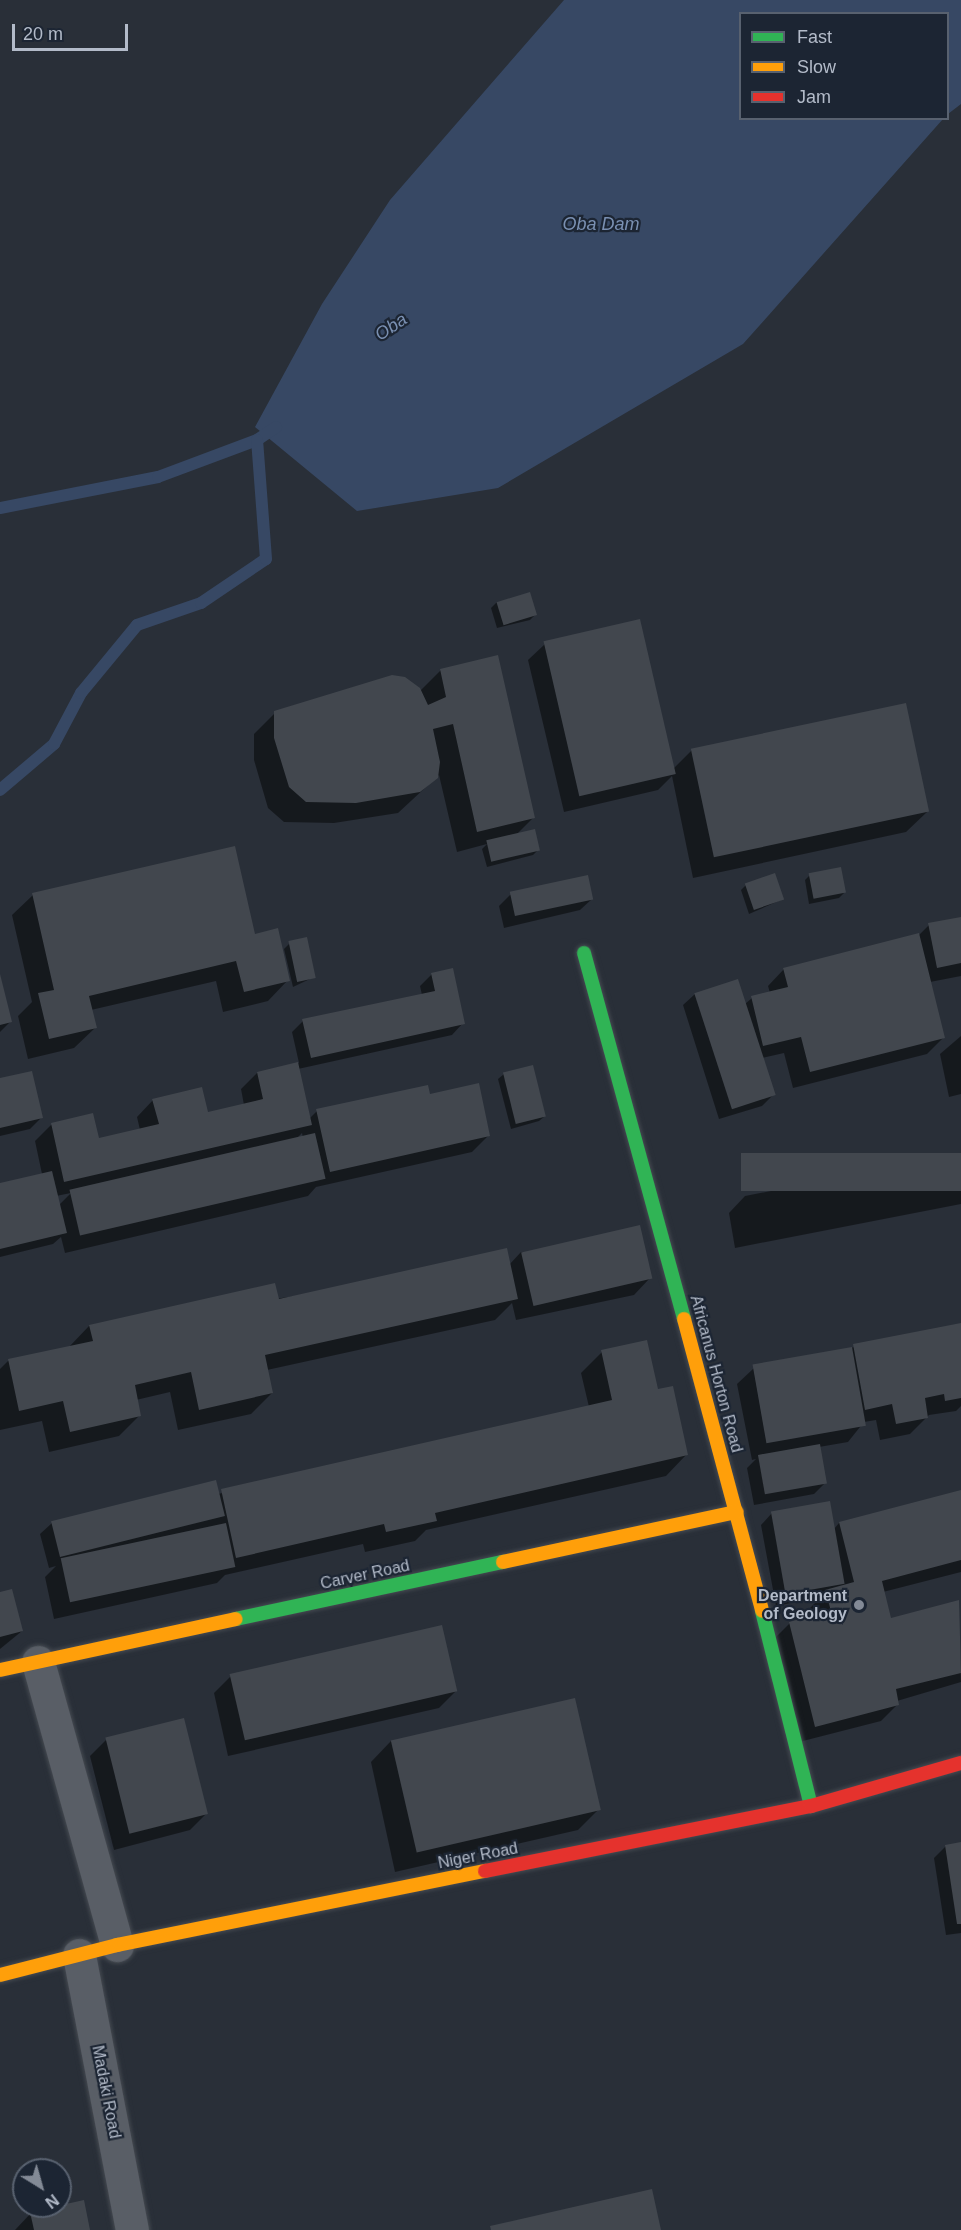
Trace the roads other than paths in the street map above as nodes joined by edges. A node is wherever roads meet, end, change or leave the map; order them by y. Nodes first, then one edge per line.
1 (584, 952) dead end
2 (737, 1512) junction
3 (38, 1662) junction
4 (0, 1670) edge
5 (961, 1763) edge
6 (811, 1806) junction
7 (117, 1945) junction
8 (79, 1955) junction
9 (0, 1975) edge
10 (132, 2230) edge

1 - 2 street, Africanus Horton Road
2 - 3 street, Carver Road
2 - 6 street, Africanus Horton Road
3 - 4 street, Carver Road
3 - 7 street
5 - 6 street, Niger Road
6 - 7 street, Niger Road
7 - 8 street, Niger Road
8 - 9 street, Niger Road
8 - 10 street, Madaki Road

